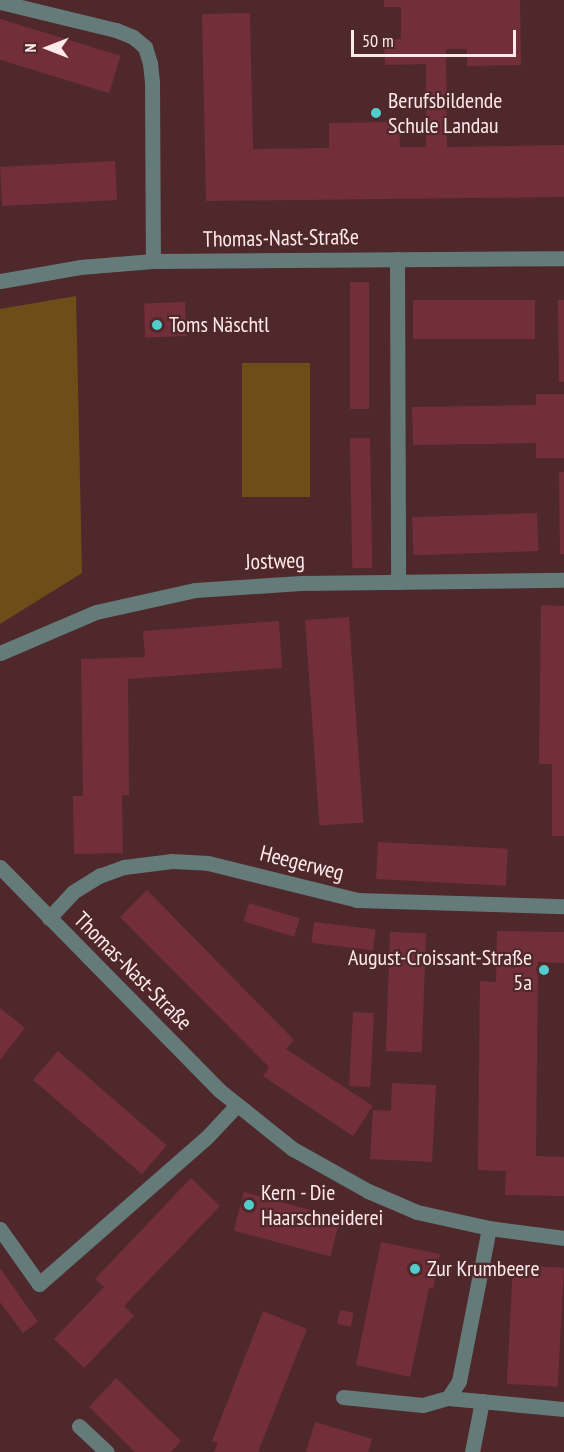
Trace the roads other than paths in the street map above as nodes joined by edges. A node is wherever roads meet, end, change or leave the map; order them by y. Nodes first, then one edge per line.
1 (0, 2) edge
2 (564, 258) edge
3 (397, 259) junction
4 (153, 261) junction
5 (0, 281) edge
6 (564, 580) edge
7 (398, 582) junction
8 (0, 653) edge
9 (0, 867) edge
10 (564, 906) edge
11 (49, 918) junction
12 (236, 1106) junction
13 (489, 1228) junction
14 (0, 1229) edge
15 (564, 1238) edge
16 (343, 1397) dead end
17 (448, 1398) junction
18 (482, 1401) junction
19 (564, 1409) edge
20 (79, 1426) dead end
21 (107, 1452) edge
22 (472, 1452) edge

1 - 4 street
2 - 3 street, Thomas-Nast-Straße
3 - 4 street, Thomas-Nast-Straße
3 - 7 street
4 - 5 street, Thomas-Nast-Straße
6 - 7 street, Jostweg
7 - 8 street, Jostweg
9 - 11 street, Thomas-Nast-Straße
10 - 11 street, Heegerweg
11 - 12 street, Thomas-Nast-Straße
12 - 13 street, Thomas-Nast-Straße
12 - 14 street
13 - 15 street, Thomas-Nast-Straße
13 - 17 street
16 - 17 street
17 - 18 street
18 - 19 street
18 - 22 street
20 - 21 street

